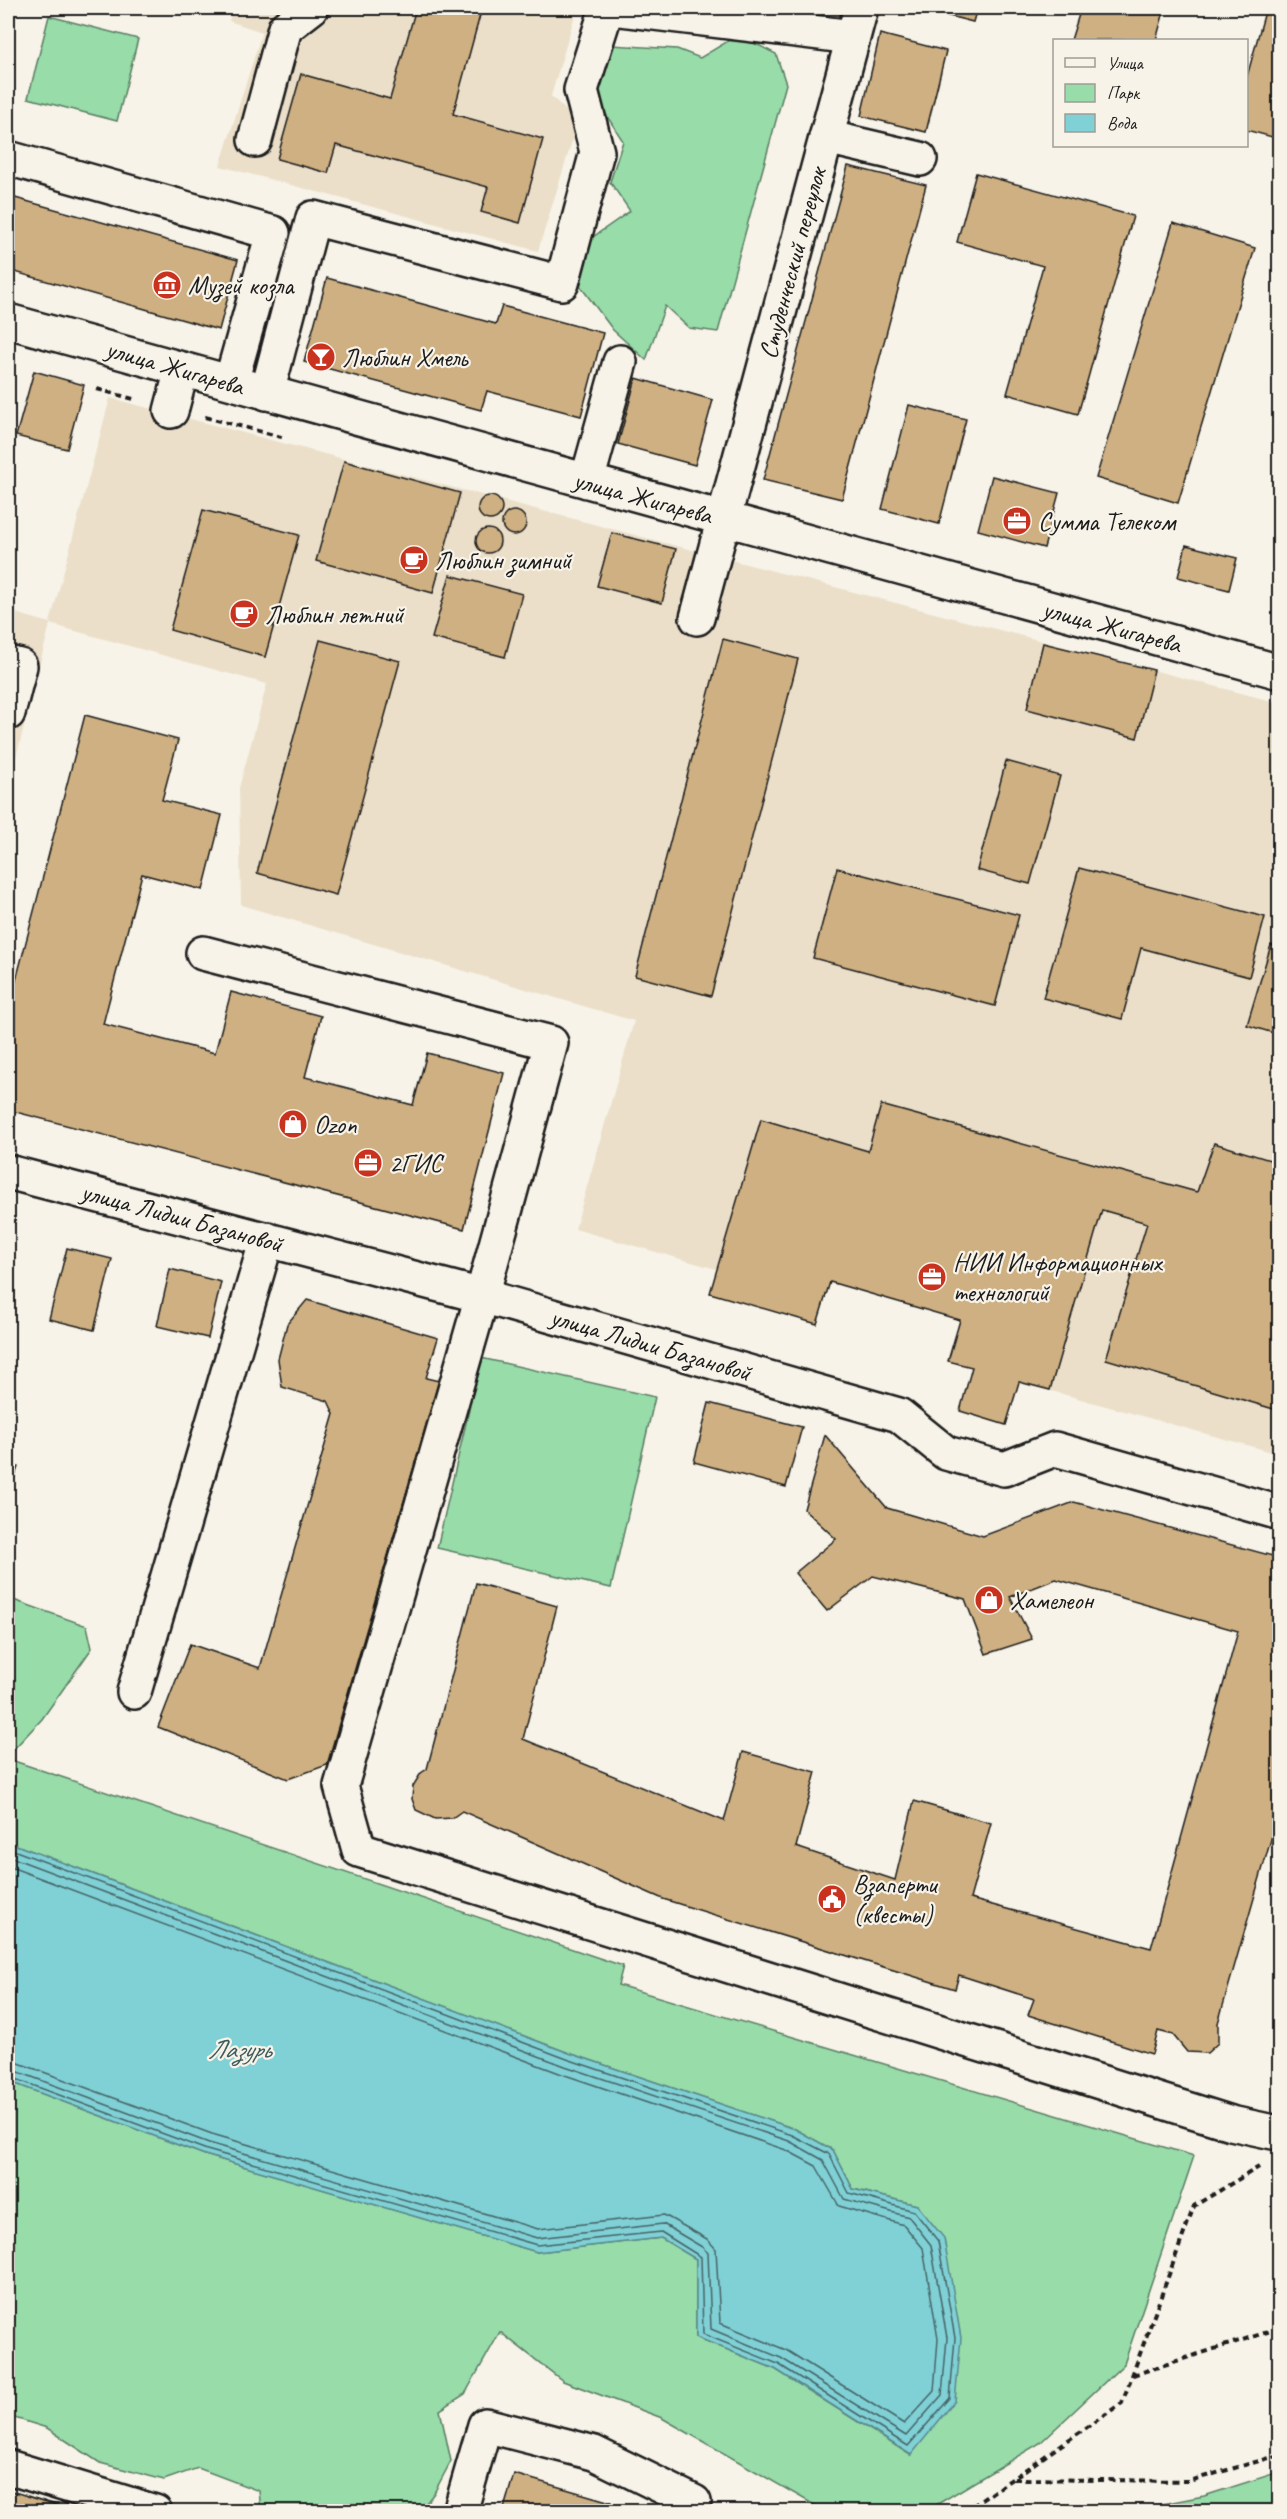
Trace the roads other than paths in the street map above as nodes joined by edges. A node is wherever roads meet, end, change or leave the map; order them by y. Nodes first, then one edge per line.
1 (311, 8) edge
2 (607, 8) edge
3 (612, 8) edge
4 (857, 22) edge
5 (826, 137) junction
6 (255, 140) dead end
7 (8, 158) edge
8 (920, 159) dead end
9 (8, 321) edge
10 (620, 362) dead end
11 (182, 369) junction
12 (231, 382) junction
13 (267, 393) junction
14 (171, 411) dead end
15 (587, 481) junction
16 (724, 519) junction
17 (697, 618) dead end
18 (8, 663) edge
19 (1280, 672) edge
20 (8, 713) edge
21 (203, 952) dead end
22 (8, 1172) edge
23 (267, 1239) junction
24 (482, 1296) junction
25 (1280, 1513) edge
26 (134, 1692) dead end
27 (1280, 2131) edge
28 (8, 2467) edge
29 (155, 2511) edge
30 (460, 2511) edge
31 (690, 2511) edge

1 - 6 street
2 - 13 street
3 - 4 street
4 - 5 street, Студенческий переулок
5 - 8 street
5 - 16 street, Студенческий переулок
7 - 12 street
9 - 11 street, улица Жигарева
10 - 15 street
11 - 12 street, улица Жигарева
11 - 14 street
12 - 13 street, улица Жигарева
13 - 15 street, улица Жигарева
15 - 16 street, улица Жигарева
16 - 17 street, Студенческий переулок
16 - 19 street, улица Жигарева
18 - 20 street
21 - 24 street
22 - 23 street, улица Лидии Базановой
23 - 24 street, улица Лидии Базановой
23 - 26 street
24 - 25 street, улица Лидии Базановой
24 - 27 street
28 - 29 street
30 - 31 street

